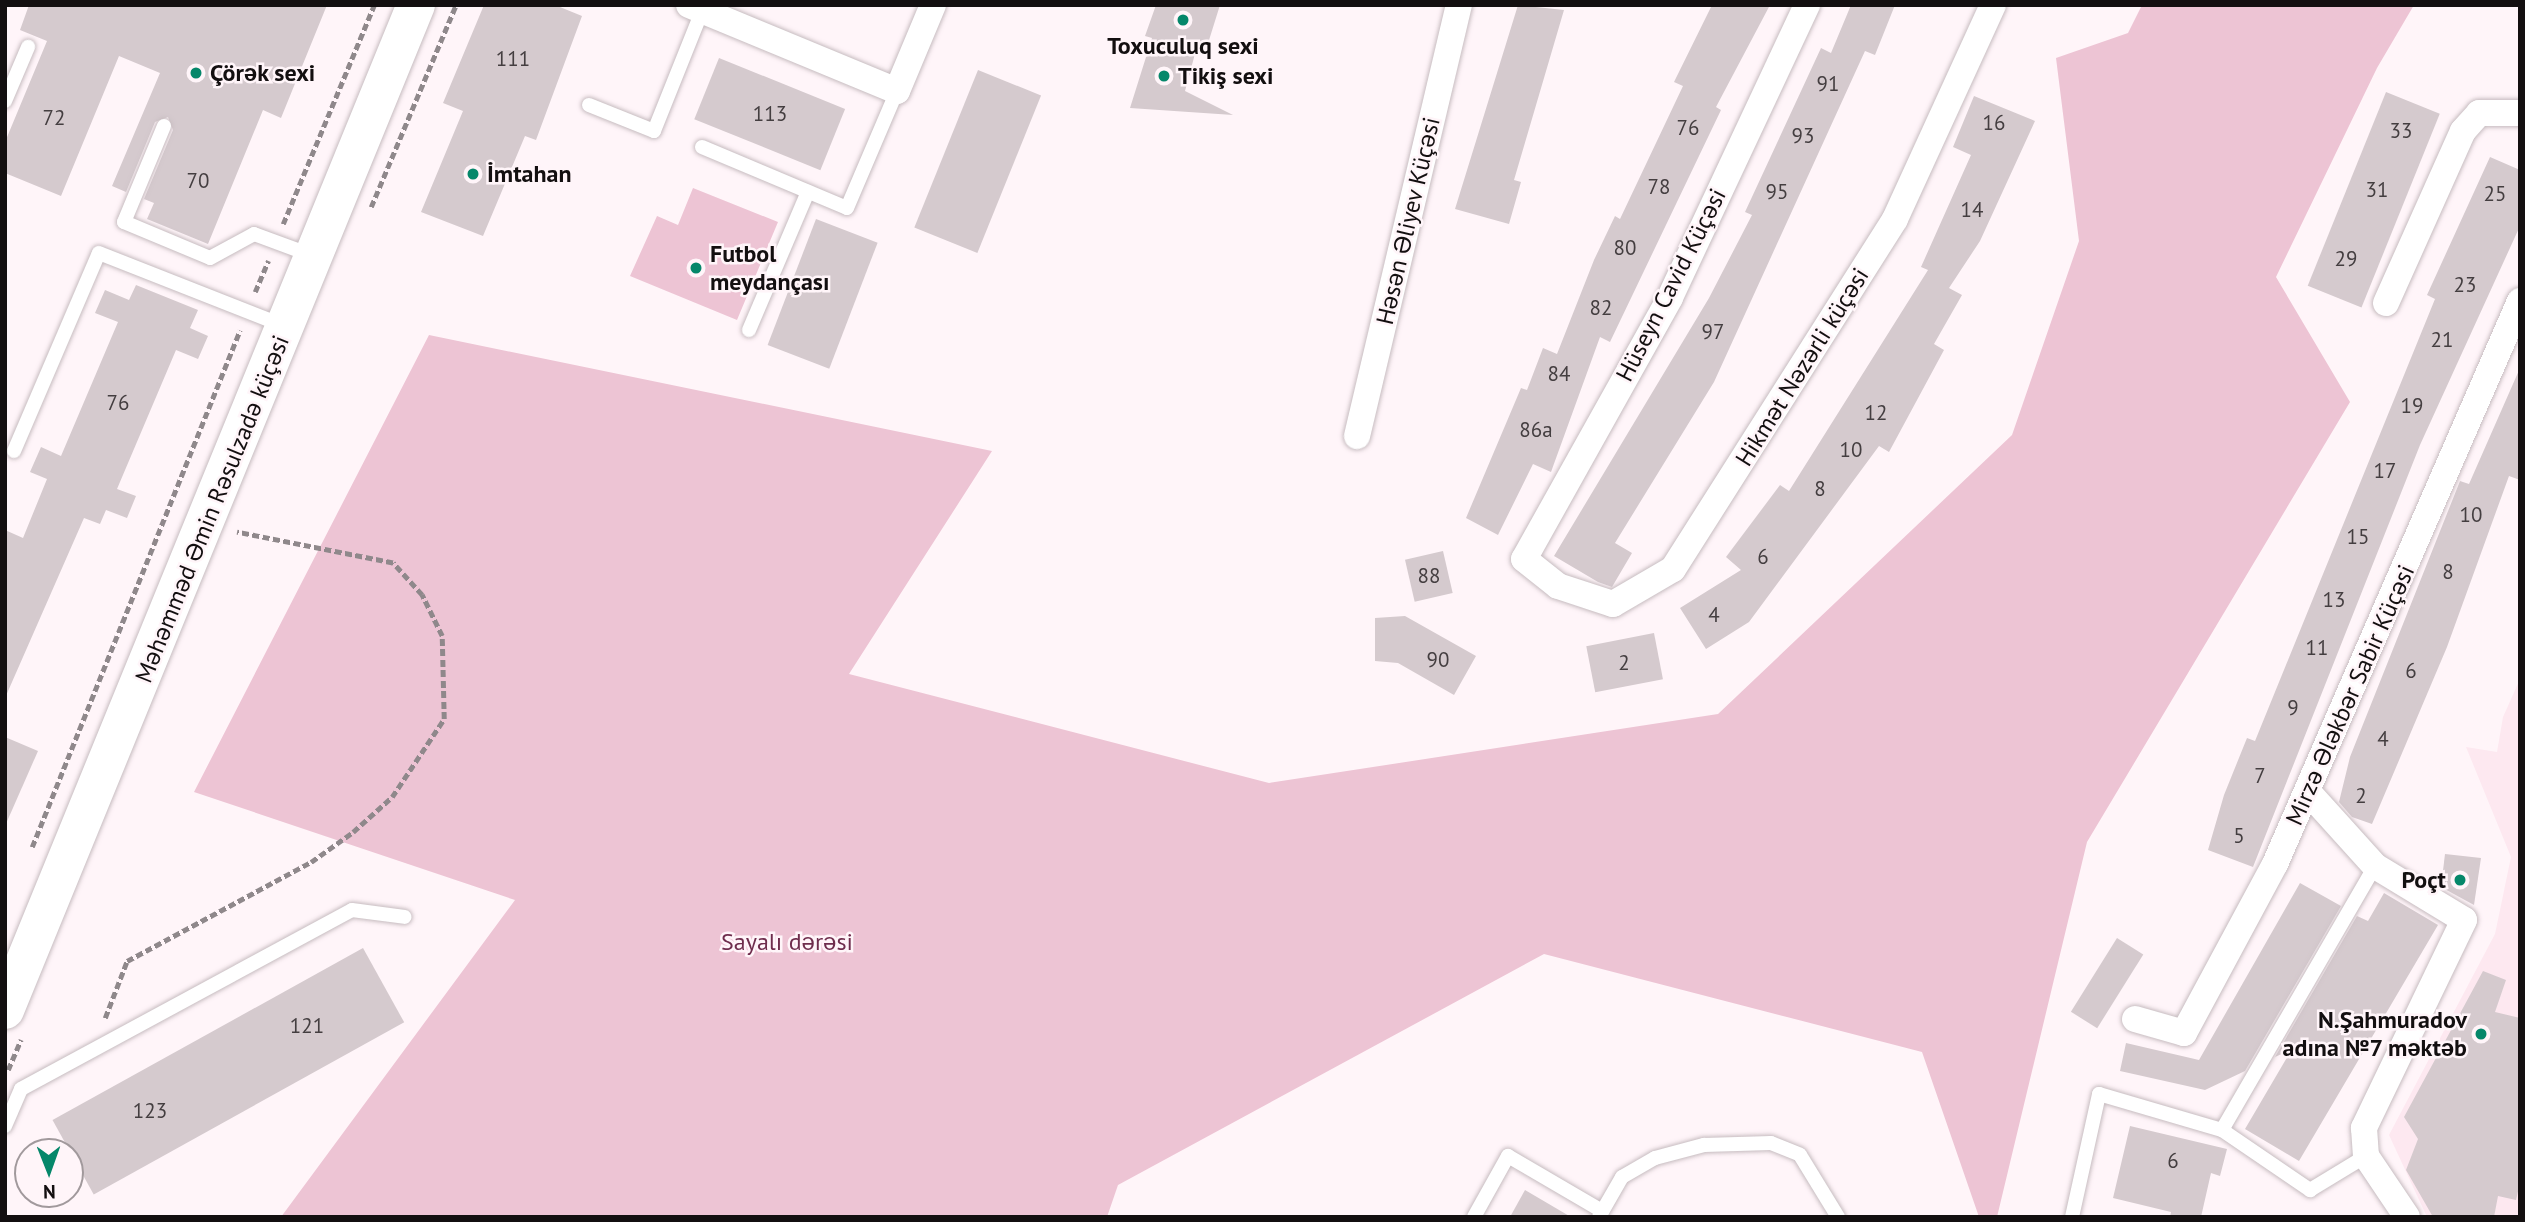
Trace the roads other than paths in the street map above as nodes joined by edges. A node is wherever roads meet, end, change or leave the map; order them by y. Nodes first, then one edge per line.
1 (416, 5) edge
2 (933, 5) edge
3 (1459, 5) edge
4 (1807, 5) edge
5 (1993, 5) edge
6 (696, 8) edge
7 (28, 47) dead end
8 (897, 91) junction
9 (5, 101) edge
10 (589, 105) dead end
11 (2520, 113) edge
12 (164, 127) dead end
13 (702, 147) dead end
14 (807, 192) junction
15 (315, 257) junction
16 (2520, 301) edge
17 (2386, 303) dead end
18 (287, 327) junction
19 (749, 330) dead end
20 (1357, 436) dead end
21 (15, 451) dead end
22 (1524, 559) joint
23 (2309, 793) junction
24 (2375, 866) junction
25 (405, 917) dead end
26 (5, 1010) edge
27 (2135, 1019) dead end
28 (5, 1126) edge
29 (2222, 1130) junction
30 (2366, 1156) junction
31 (1600, 1214) edge
32 (1474, 1217) edge
33 (1838, 1217) edge
34 (2072, 1217) edge
35 (2407, 1217) edge

1 - 15 main road, Məhəmməd Əmin Rəsulzadə küçəsi
2 - 8 street
3 - 20 street, Həsən Əliyev Küçəsi
4 - 22 street, Hüseyn Cavid Küçəsi
5 - 22 street, Hikmət Nəzərli küçəsi
6 - 8 street
6 - 10 lane
7 - 9 lane
8 - 14 lane
11 - 17 street
12 - 15 lane
13 - 14 lane
14 - 19 lane
15 - 18 main road, Məhəmməd Əmin Rəsulzadə küçəsi
16 - 23 street, Mirzə Ələkbər Sabir Küçəsi
18 - 21 lane
18 - 26 main road, Məhəmməd Əmin Rəsulzadə küçəsi
23 - 24 street
23 - 27 street, Mirzə Ələkbər Sabir Küçəsi
24 - 29 lane
24 - 30 street
25 - 28 lane
29 - 30 lane
29 - 34 lane
30 - 35 street
31 - 32 lane
31 - 33 lane

